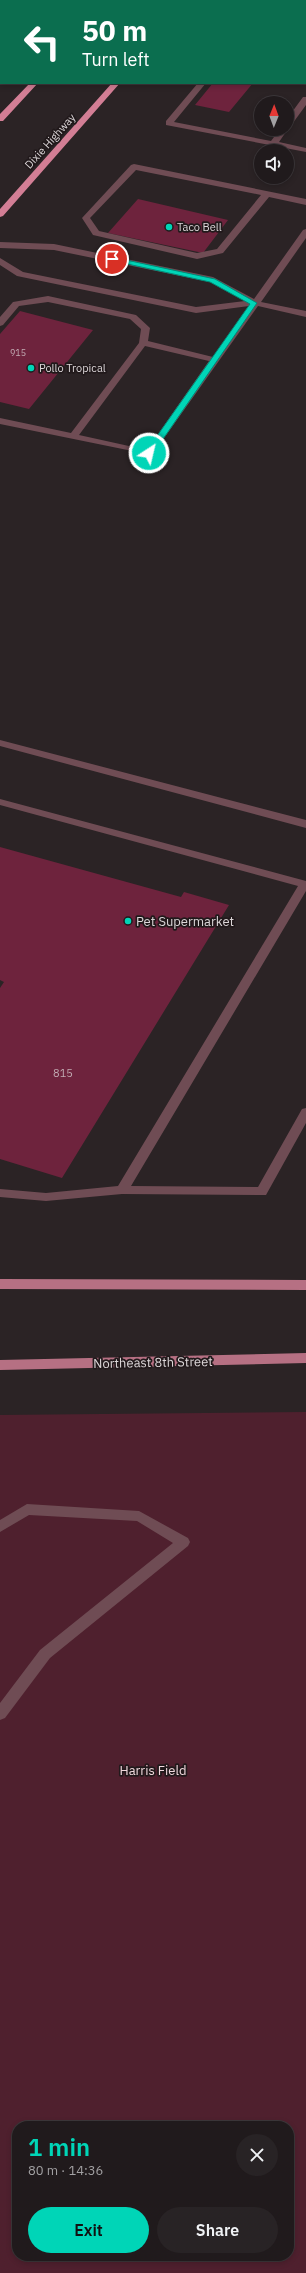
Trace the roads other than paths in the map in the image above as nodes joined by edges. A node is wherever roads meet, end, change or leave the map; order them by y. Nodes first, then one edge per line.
1 (30, 84) edge
2 (115, 84) edge
3 (201, 84) edge
4 (306, 99) edge
5 (294, 115) edge
6 (0, 120) edge
7 (279, 136) edge
8 (274, 143) junction
9 (306, 150) edge
10 (268, 194) junction
11 (306, 202) edge
12 (0, 214) edge
13 (306, 232) edge
14 (0, 245) edge
15 (0, 261) edge
16 (254, 303) junction
17 (306, 314) edge
18 (0, 323) edge
19 (142, 343) junction
20 (215, 360) junction
21 (0, 421) edge
22 (73, 436) junction
23 (0, 744) edge
24 (0, 802) edge
25 (306, 824) edge
26 (305, 885) edge
27 (306, 1112) edge
28 (122, 1190) junction
29 (0, 1193) edge
30 (0, 1284) edge
31 (306, 1285) edge
32 (306, 1358) edge
33 (0, 1365) edge
34 (0, 1527) edge
35 (0, 1714) edge

1 - 6 highway
2 - 12 highway, Dixie Highway
3 - 8 lane
4 - 5 lane
7 - 8 lane
8 - 9 lane
10 - 10 lane
10 - 11 lane
13 - 16 lane
14 - 16 lane
15 - 16 lane
16 - 17 lane
16 - 20 lane
18 - 19 lane
19 - 20 lane
19 - 22 lane
20 - 22 lane
21 - 22 lane
23 - 25 lane
24 - 26 lane
26 - 28 lane
27 - 28 lane
28 - 29 lane
30 - 31 main road
32 - 33 main road, Northeast 8th Street
34 - 35 lane

